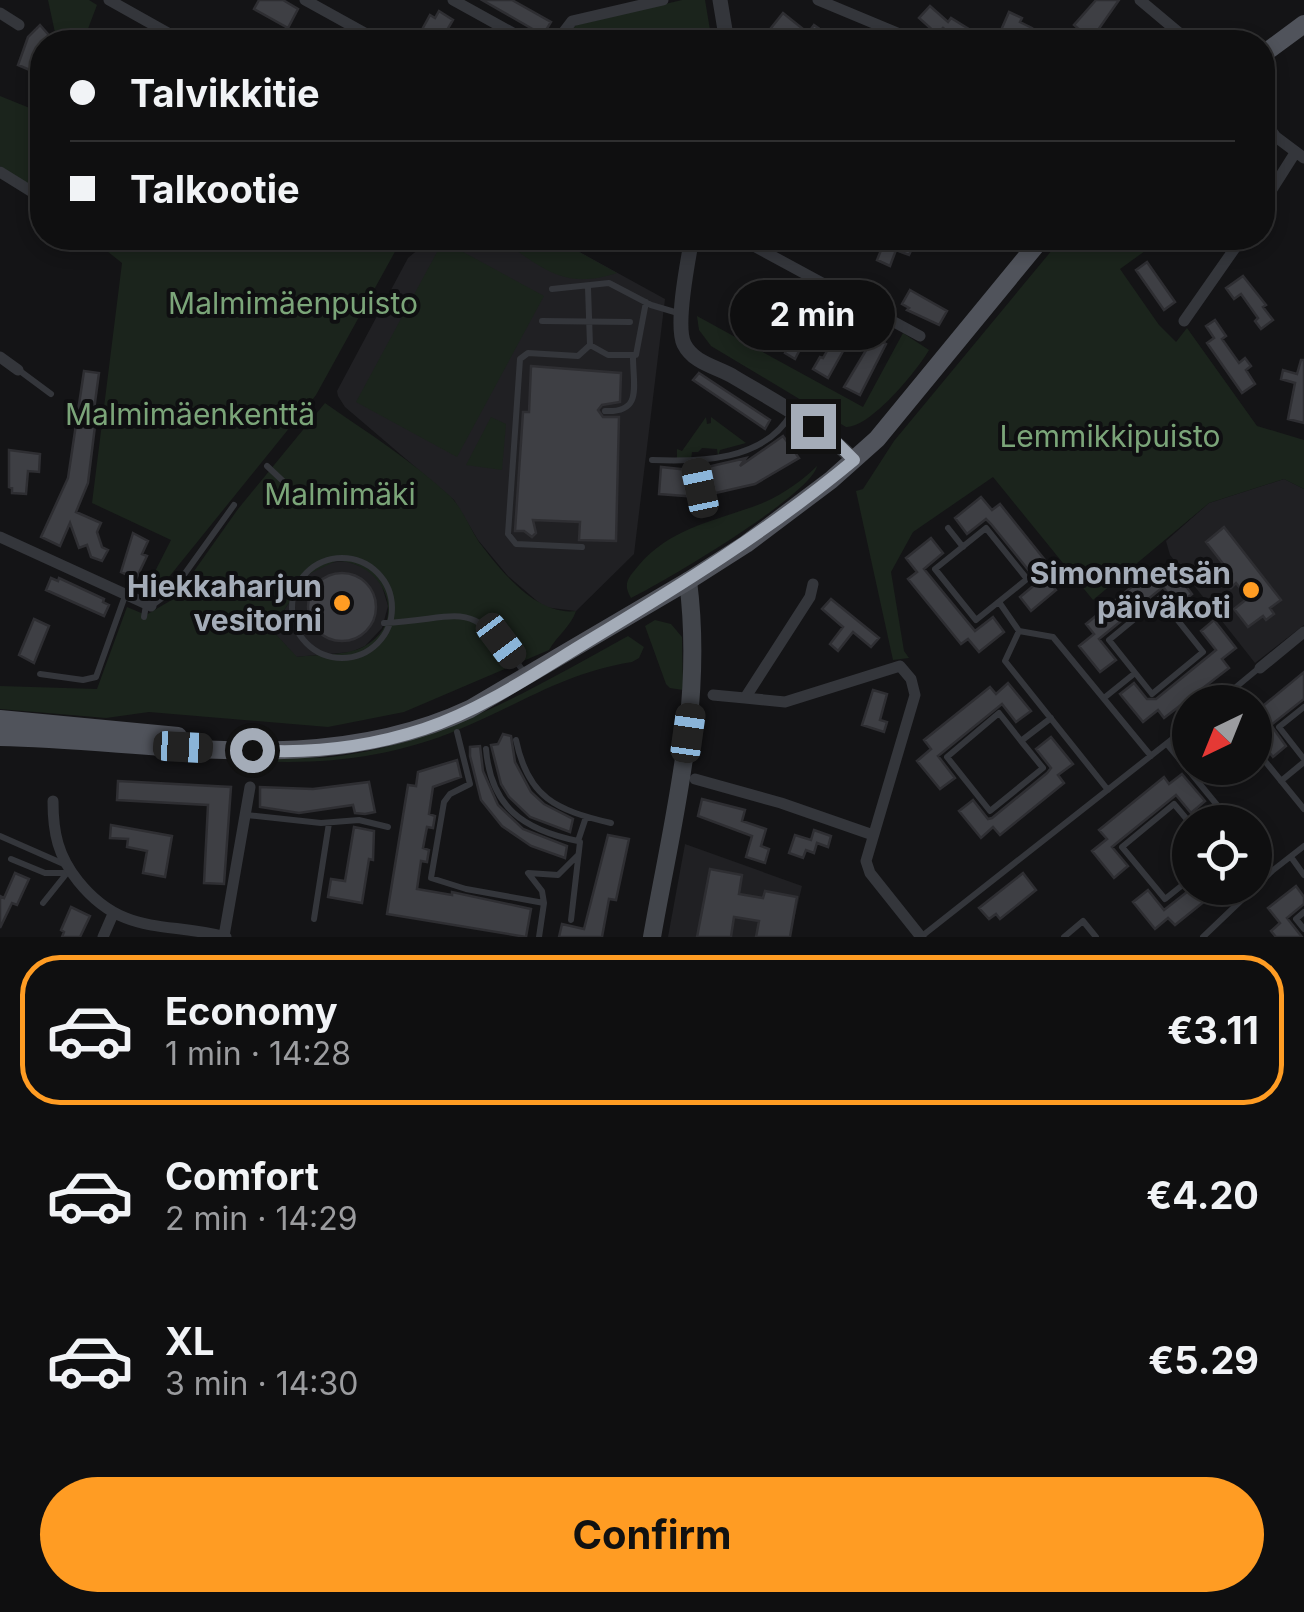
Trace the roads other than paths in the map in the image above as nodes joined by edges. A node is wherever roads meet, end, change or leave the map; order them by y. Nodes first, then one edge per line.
1 (109, 0) edge
2 (305, 0) edge
3 (453, 0) edge
4 (663, 0) edge
5 (720, 0) edge
6 (818, 0) edge
7 (1140, 0) edge
8 (0, 14) edge
9 (1304, 24) edge
10 (18, 25) dead end
11 (163, 30) edge
12 (359, 30) edge
13 (507, 30) edge
14 (566, 30) edge
15 (725, 30) edge
16 (890, 30) edge
17 (1176, 30) edge
18 (1275, 45) edge
19 (1275, 135) edge
20 (1300, 156) edge
21 (0, 172) edge
22 (1275, 188) edge
23 (30, 191) edge
24 (691, 250) edge
25 (760, 250) edge
26 (1032, 250) edge
27 (1234, 250) edge
28 (552, 288) dead end
29 (588, 288) junction
30 (646, 302) junction
31 (683, 314) junction
32 (542, 321) dead end
33 (1184, 321) dead end
34 (588, 322) junction
35 (630, 322) dead end
36 (920, 336) dead end
37 (590, 344) junction
38 (0, 357) edge
39 (634, 357) junction
40 (18, 370) joint
41 (51, 394) dead end
42 (605, 411) dead end
43 (792, 412) junction
44 (652, 460) dead end
45 (854, 460) junction
46 (694, 462) junction
47 (267, 466) dead end
48 (285, 483) dead end
49 (700, 488) dead end
50 (234, 505) dead end
51 (948, 528) dead end
52 (0, 537) edge
53 (963, 547) junction
54 (582, 548) dead end
55 (688, 581) junction
56 (813, 584) dead end
57 (125, 596) junction
58 (999, 602) junction
59 (147, 609) joint
60 (387, 623) junction
61 (1020, 631) junction
62 (1304, 632) edge
63 (1260, 668) joint
64 (1135, 673) junction
65 (40, 674) dead end
66 (528, 678) junction
67 (1239, 685) edge
68 (712, 695) dead end
69 (746, 698) junction
70 (1104, 698) junction
71 (1304, 707) edge
72 (1051, 718) junction
73 (0, 719) edge
74 (457, 732) dead end
75 (0, 737) edge
76 (516, 740) dead end
77 (1021, 740) junction
78 (1172, 740) edge
79 (1167, 744) junction
80 (486, 750) dead end
81 (287, 752) junction
82 (1152, 756) junction
83 (1304, 760) edge
84 (1272, 770) edge
85 (695, 779) dead end
86 (1281, 781) junction
87 (250, 787) dead end
88 (1108, 790) junction
89 (54, 802) dead end
90 (1217, 805) edge
91 (1172, 806) edge
92 (1304, 809) edge
93 (245, 814) junction
94 (586, 817) junction
95 (329, 823) junction
96 (611, 823) dead end
97 (388, 827) dead end
98 (873, 835) junction
99 (0, 836) edge
100 (580, 840) junction
101 (1304, 846) edge
102 (578, 855) junction
103 (1290, 857) junction
104 (11, 859) dead end
105 (68, 869) junction
106 (1272, 871) edge
107 (1304, 875) edge
108 (1172, 893) edge
109 (43, 903) dead end
110 (544, 903) junction
111 (1236, 905) edge
112 (1304, 912) edge
113 (113, 914) junction
114 (314, 919) dead end
115 (571, 920) dead end
116 (1304, 929) edge
117 (103, 937) edge
118 (224, 937) edge
119 (539, 937) edge
120 (652, 937) edge
121 (921, 937) edge
122 (1064, 937) edge
123 (1096, 937) edge
124 (1203, 937) edge

1 - 11 street
2 - 12 street
3 - 13 street
4 - 14 street
5 - 15 street
6 - 16 street
7 - 17 street
8 - 10 street
9 - 18 main road
19 - 20 street
20 - 22 street
21 - 23 street
24 - 31 street
25 - 36 street
26 - 45 main road
27 - 33 street
28 - 29 lane
29 - 30 lane
29 - 34 lane
30 - 31 lane
30 - 39 lane
31 - 43 street
32 - 34 lane
34 - 35 lane
34 - 37 lane
37 - 39 lane
37 - 54 lane
38 - 40 street
39 - 42 lane
40 - 41 lane
43 - 45 street
43 - 46 lane
44 - 46 lane
45 - 55 main road
46 - 49 lane
47 - 48 lane
50 - 59 lane
51 - 53 lane
52 - 57 street
53 - 58 lane
53 - 58 lane
55 - 66 main road
55 - 120 main road
56 - 69 street
57 - 59 street
57 - 65 lane
58 - 61 lane
60 - 60 lane
60 - 66 lane
61 - 70 lane
61 - 72 lane
62 - 63 street
63 - 67 lane
64 - 64 lane
64 - 70 lane
66 - 81 main road
68 - 69 street
69 - 98 street
70 - 82 lane
71 - 83 lane
72 - 77 lane
72 - 88 lane
73 - 81 main road
74 - 110 lane
75 - 81 main road
76 - 94 lane
77 - 77 lane
78 - 79 lane
79 - 82 lane
79 - 90 lane
80 - 100 lane
82 - 88 lane
83 - 86 lane
84 - 86 lane
85 - 98 street
86 - 92 lane
87 - 93 street
88 - 121 lane
89 - 105 street
91 - 108 lane
93 - 95 lane
93 - 118 street
94 - 96 lane
94 - 100 lane
95 - 97 lane
95 - 114 lane
98 - 121 street
99 - 105 lane
100 - 102 lane
101 - 103 lane
102 - 110 lane
102 - 115 lane
103 - 106 lane
103 - 107 lane
104 - 105 lane
105 - 109 lane
105 - 113 street
110 - 119 lane
111 - 124 lane
112 - 116 lane
113 - 117 street
113 - 118 street
122 - 123 lane

